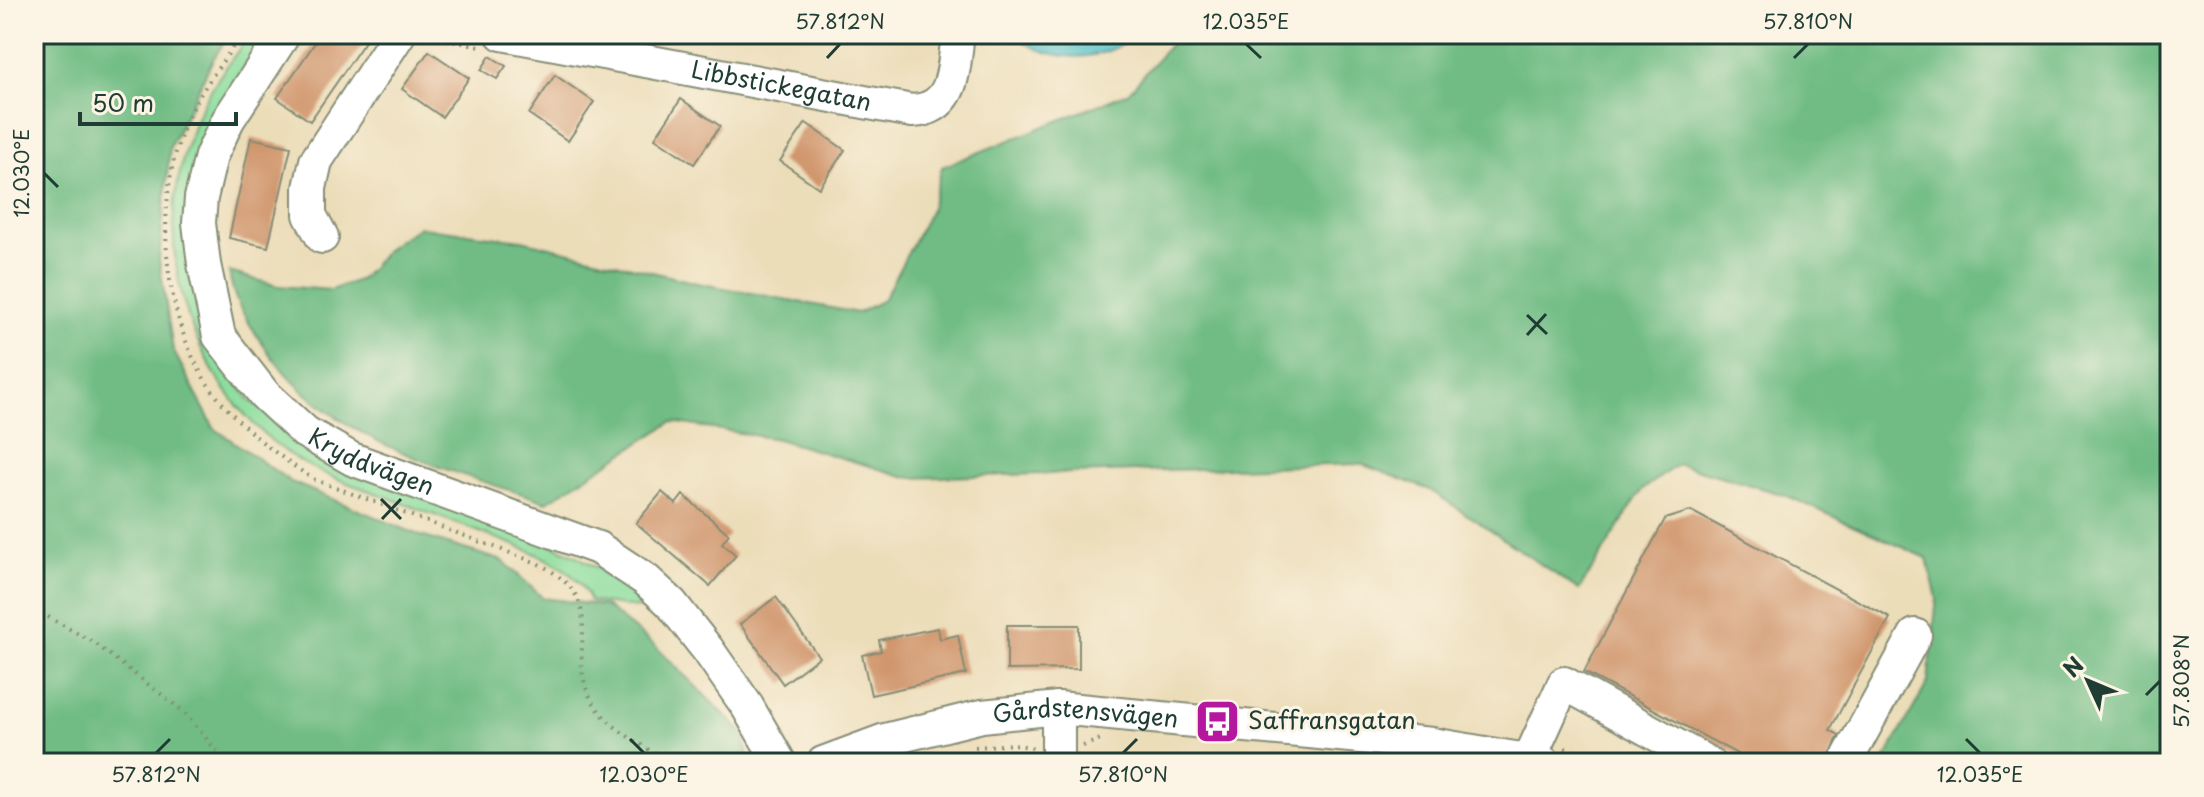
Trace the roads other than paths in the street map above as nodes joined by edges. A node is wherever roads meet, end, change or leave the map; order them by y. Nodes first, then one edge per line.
1 (284, 34) edge
2 (399, 34) edge
3 (502, 34) edge
4 (958, 34) edge
5 (322, 237) dead end
6 (1915, 635) dead end
7 (1058, 708) junction
8 (1537, 754) edge
9 (1058, 756) edge
10 (780, 763) edge
11 (823, 763) edge
12 (1708, 763) edge
13 (1845, 763) edge

1 - 10 street, Kryddvägen
2 - 5 street
3 - 4 street, Libbstickegatan
6 - 13 street
7 - 8 street, Gårdstensvägen
7 - 9 street
7 - 11 street, Gårdstensvägen
8 - 12 street

